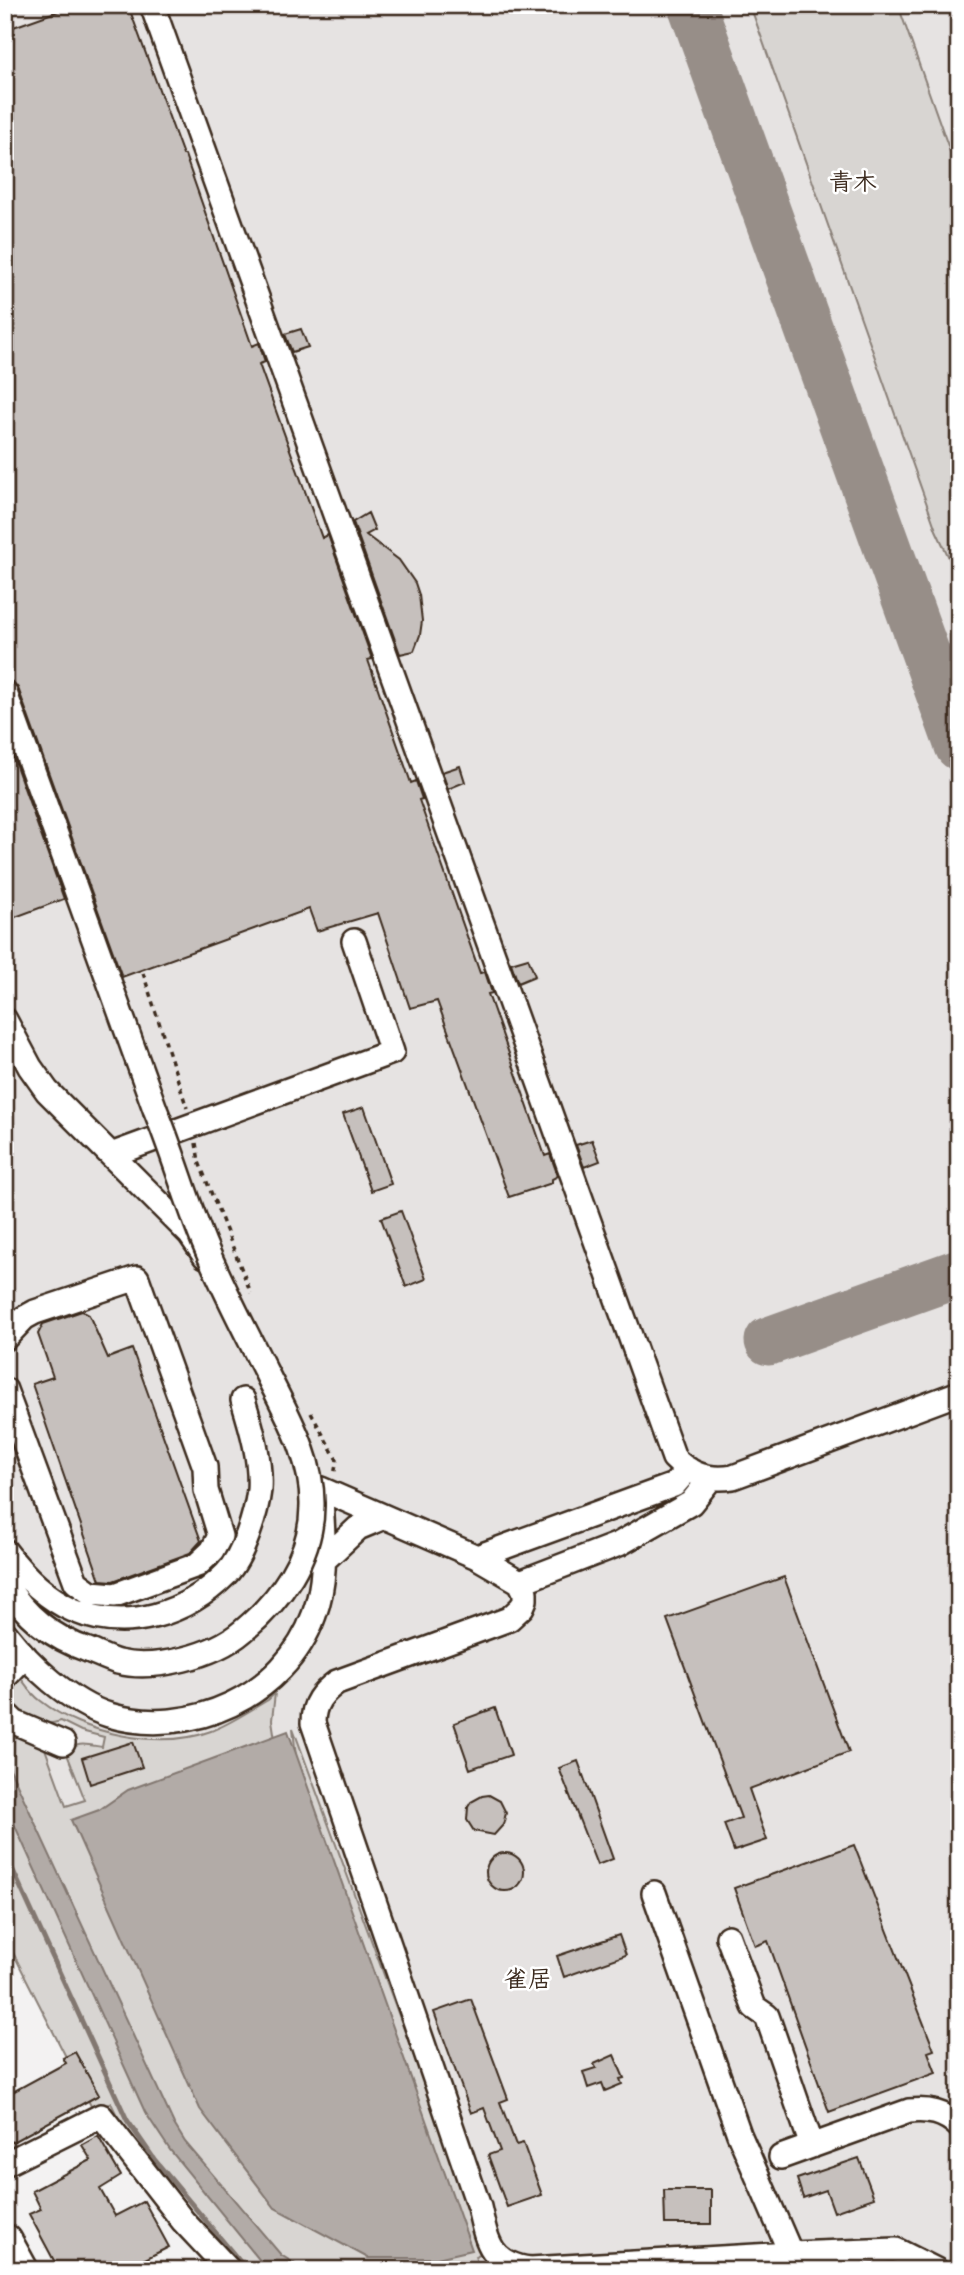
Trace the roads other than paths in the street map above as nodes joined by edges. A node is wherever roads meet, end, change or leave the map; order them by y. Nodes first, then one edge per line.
1 (152, 5) edge
2 (164, 5) edge
3 (5, 693) edge
4 (354, 942) dead end
5 (5, 1020) edge
6 (111, 1156) junction
7 (5, 1338) edge
8 (959, 1380) edge
9 (5, 1390) edge
10 (959, 1393) edge
11 (243, 1401) dead end
12 (688, 1469) junction
13 (710, 1478) junction
14 (326, 1491) junction
15 (382, 1518) junction
16 (5, 1551) edge
17 (477, 1557) junction
18 (325, 1559) junction
19 (520, 1582) junction
20 (9, 1593) edge
21 (5, 1633) edge
22 (25, 1656) junction
23 (5, 1677) edge
24 (5, 1713) edge
25 (63, 1742) dead end
26 (654, 1893) dead end
27 (728, 1937) dead end
28 (959, 2126) edge
29 (812, 2146) junction
30 (780, 2157) dead end
31 (5, 2164) edge
32 (5, 2241) edge
33 (791, 2255) junction
34 (21, 2270) edge
35 (229, 2270) edge
36 (936, 2270) edge

1 - 12 street
2 - 8 street
3 - 20 street, bridge
4 - 6 street
5 - 6 street
6 - 14 street
7 - 9 street
10 - 13 street
11 - 16 street
12 - 13 street
12 - 17 street
13 - 19 street
14 - 15 street
14 - 18 street
15 - 17 street
15 - 18 street
17 - 19 street
18 - 22 street
19 - 33 street
21 - 22 street
22 - 23 street
24 - 25 street
26 - 33 street
27 - 29 street
28 - 29 street
29 - 30 street
31 - 35 street
32 - 34 highway
33 - 36 street

